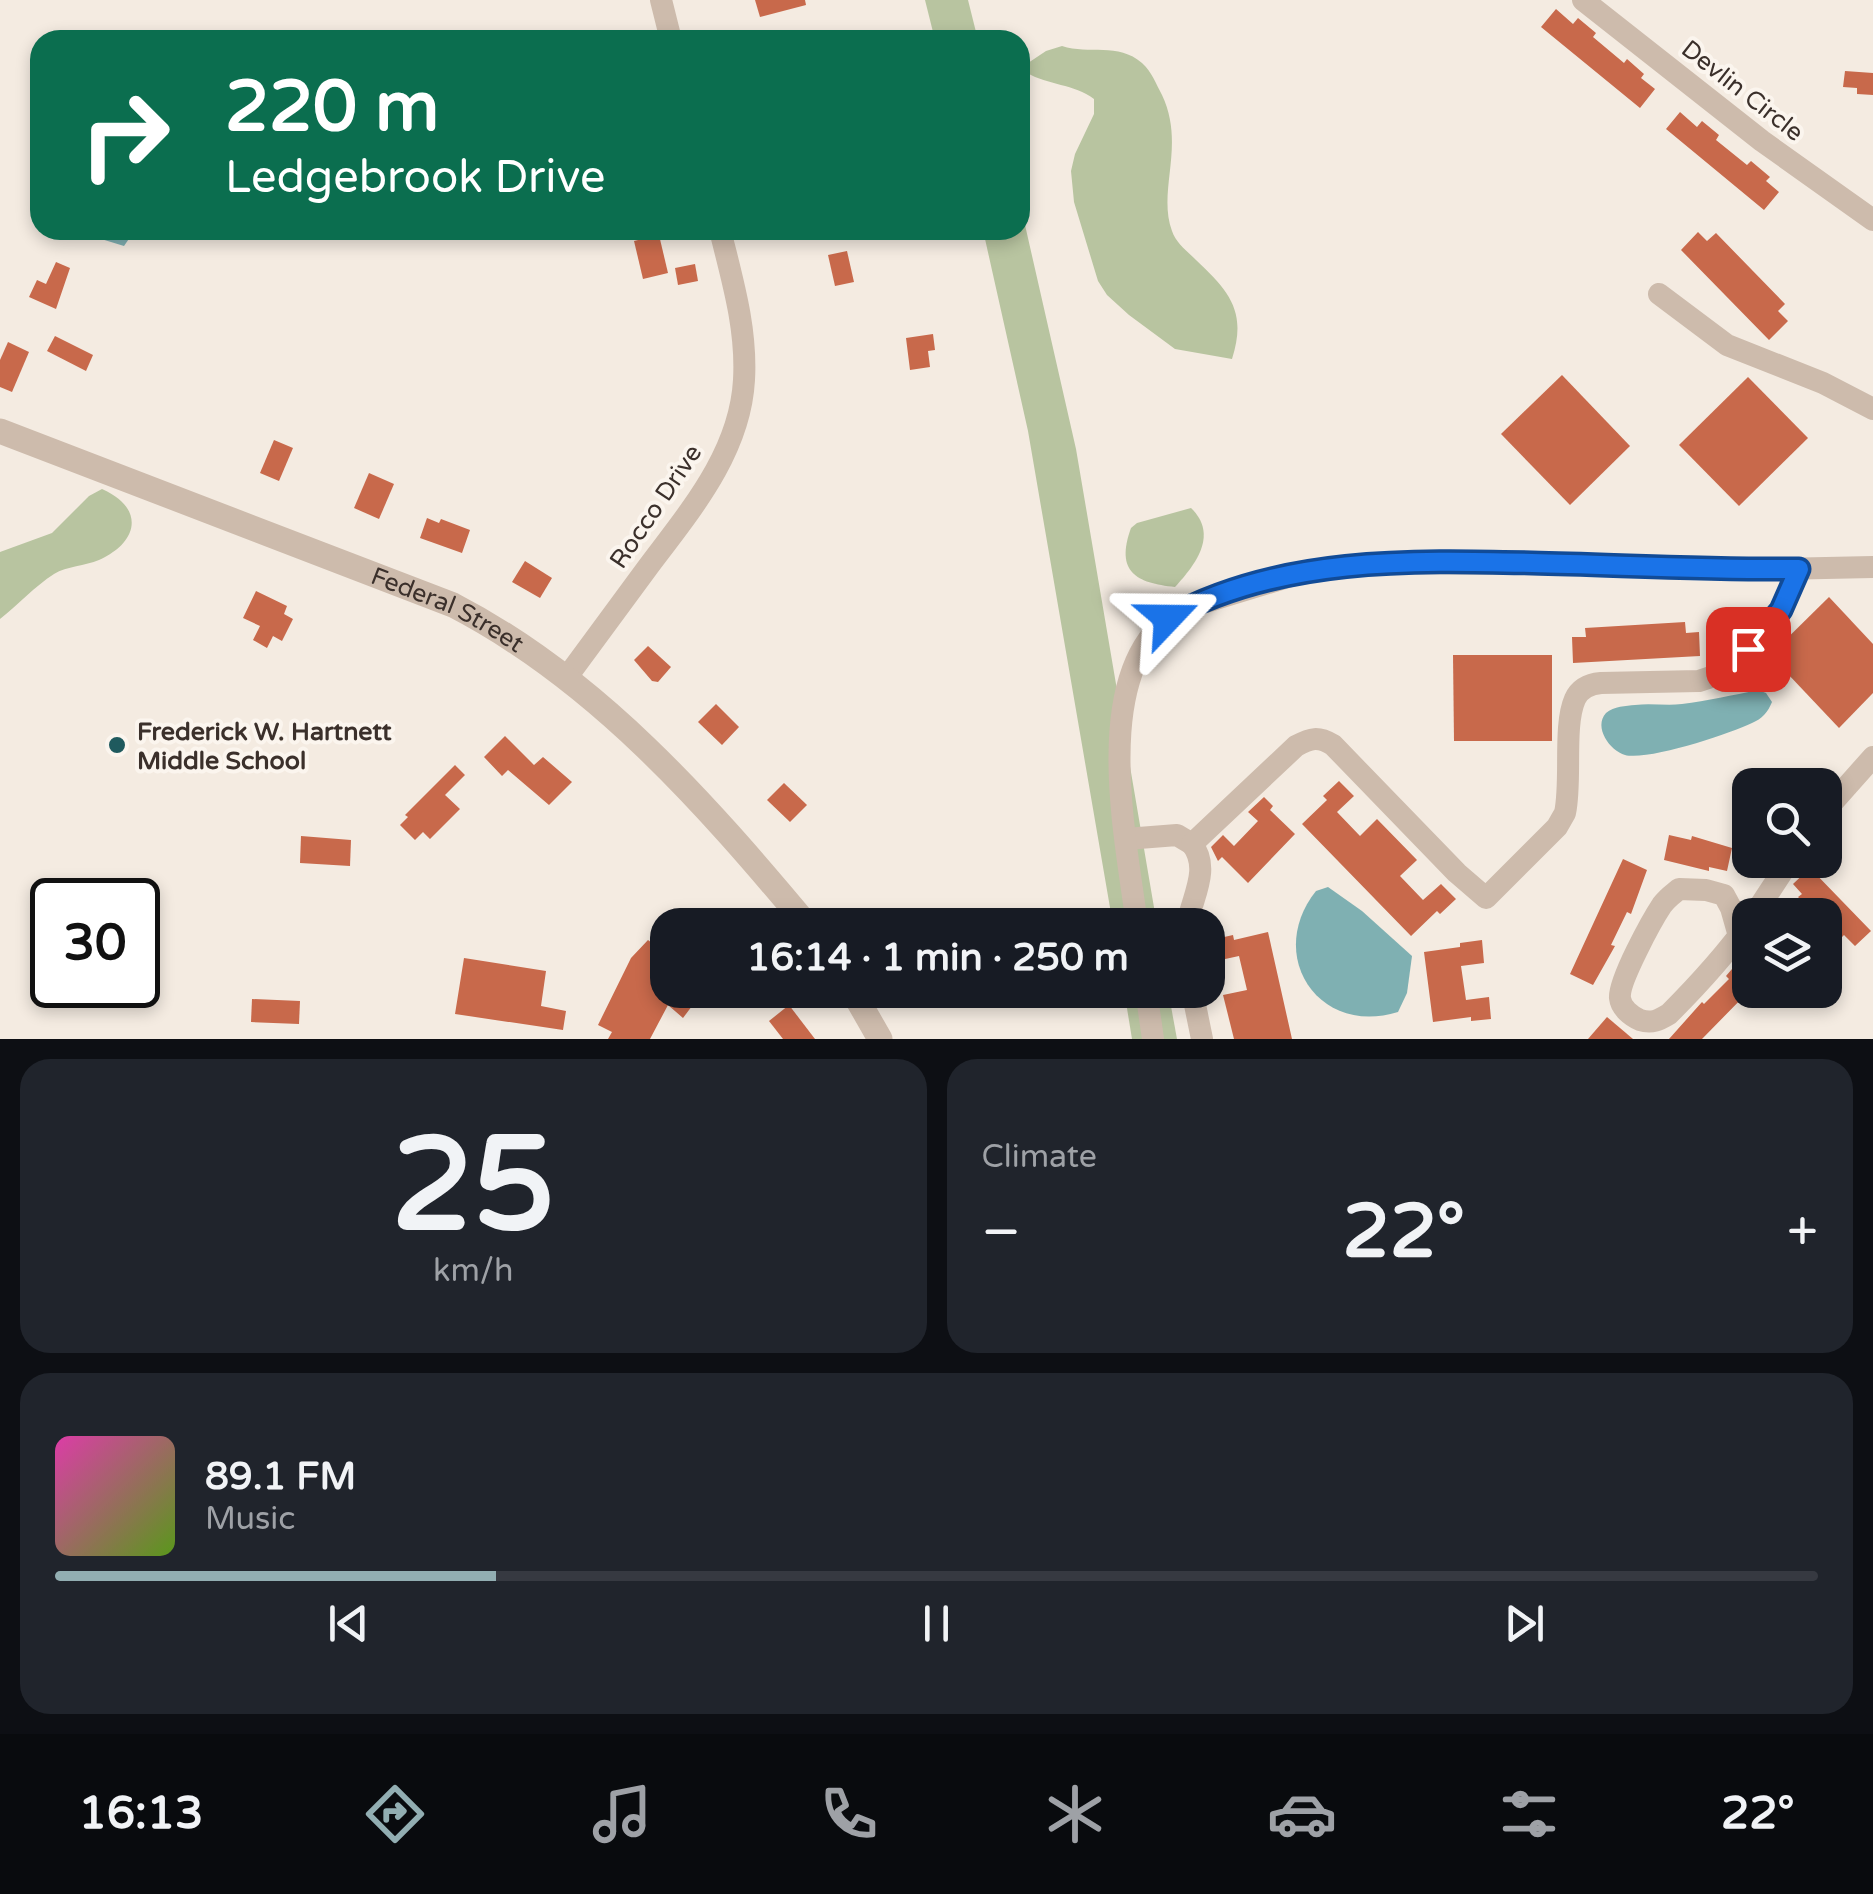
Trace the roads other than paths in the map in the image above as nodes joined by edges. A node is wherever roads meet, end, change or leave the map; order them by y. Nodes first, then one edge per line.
1 (661, 0) edge
2 (1583, 0) edge
3 (668, 30) edge
4 (1873, 220) edge
5 (723, 240) edge
6 (1659, 294) dead end
7 (1873, 409) edge
8 (0, 431) edge
9 (1873, 567) edge
10 (1799, 569) junction
11 (567, 677) junction
12 (1873, 757) edge
13 (1842, 792) edge
14 (1126, 839) junction
15 (1192, 844) junction
16 (792, 908) edge
17 (1135, 908) edge
18 (1192, 908) edge
19 (1748, 924) edge
20 (862, 1008) edge
21 (1149, 1008) edge
22 (1196, 1008) edge
23 (880, 1039) edge
24 (1154, 1039) edge
25 (1202, 1039) edge

1 - 3 street
2 - 4 street, Devlin Circle
5 - 11 street, Rocco Drive
6 - 7 street
8 - 11 street, Federal Street
9 - 10 street
10 - 14 street
10 - 15 street
11 - 16 street, Federal Street
12 - 13 street
14 - 15 street
14 - 17 street
15 - 18 street
19 - 19 street
20 - 23 street
21 - 24 street
22 - 25 street

